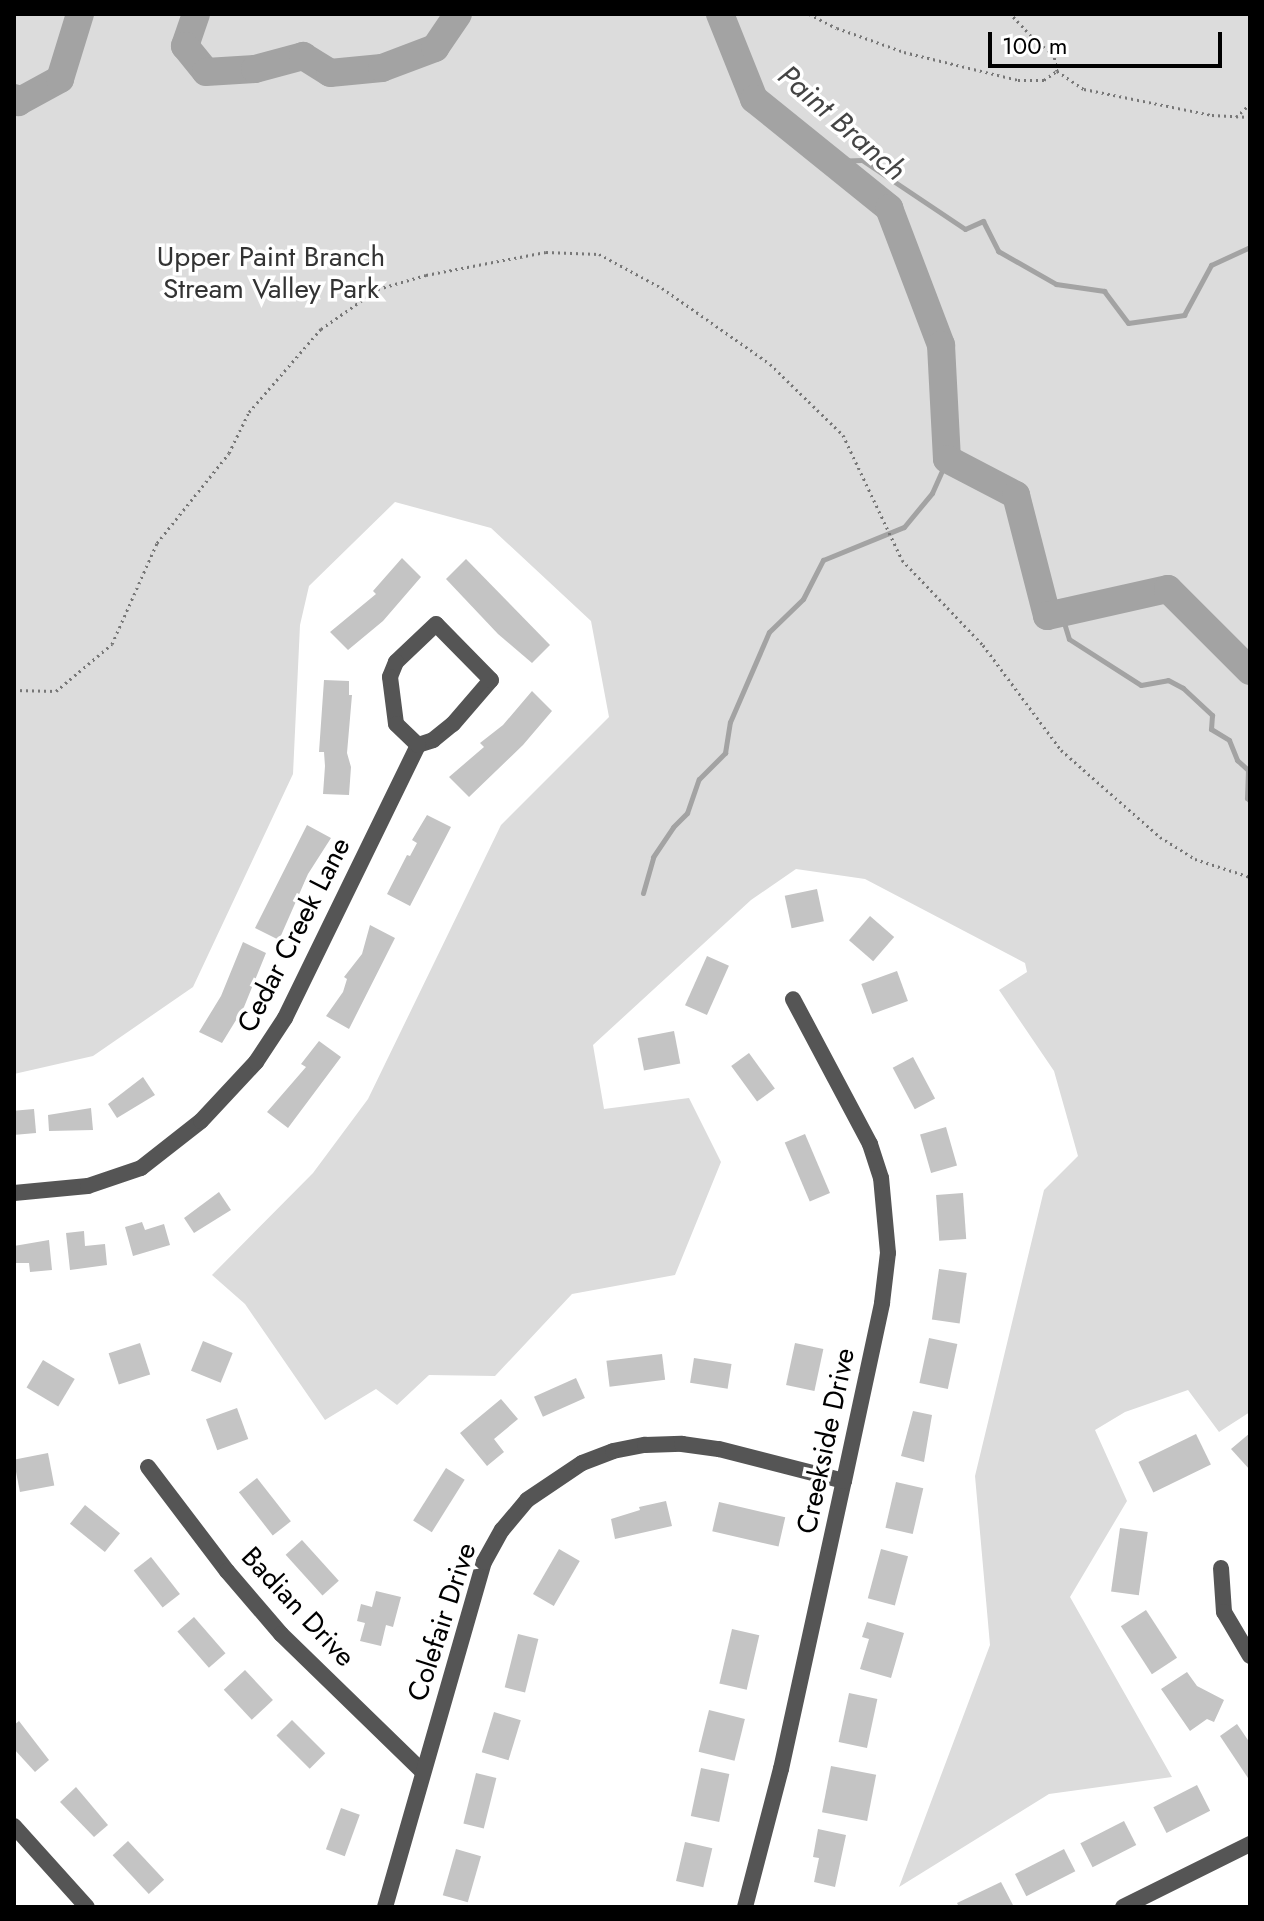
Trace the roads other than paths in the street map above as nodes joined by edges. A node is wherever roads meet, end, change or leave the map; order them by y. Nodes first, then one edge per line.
1 (418, 745) junction
2 (793, 999) dead end
3 (14, 1193) edge
4 (148, 1467) dead end
5 (844, 1481) junction
6 (1221, 1568) dead end
7 (1250, 1656) edge
8 (423, 1772) junction
9 (14, 1826) edge
10 (1250, 1844) edge
11 (87, 1907) edge
12 (385, 1907) edge
13 (745, 1907) edge
14 (1123, 1907) edge

1 - 1 street
1 - 3 street, Cedar Creek Lane
2 - 5 street, Creekside Drive
4 - 8 street, Badian Drive
5 - 8 street, Colefair Drive
5 - 13 street, Creekside Drive
6 - 7 street
8 - 12 street, Colefair Drive
9 - 11 street
10 - 14 street

